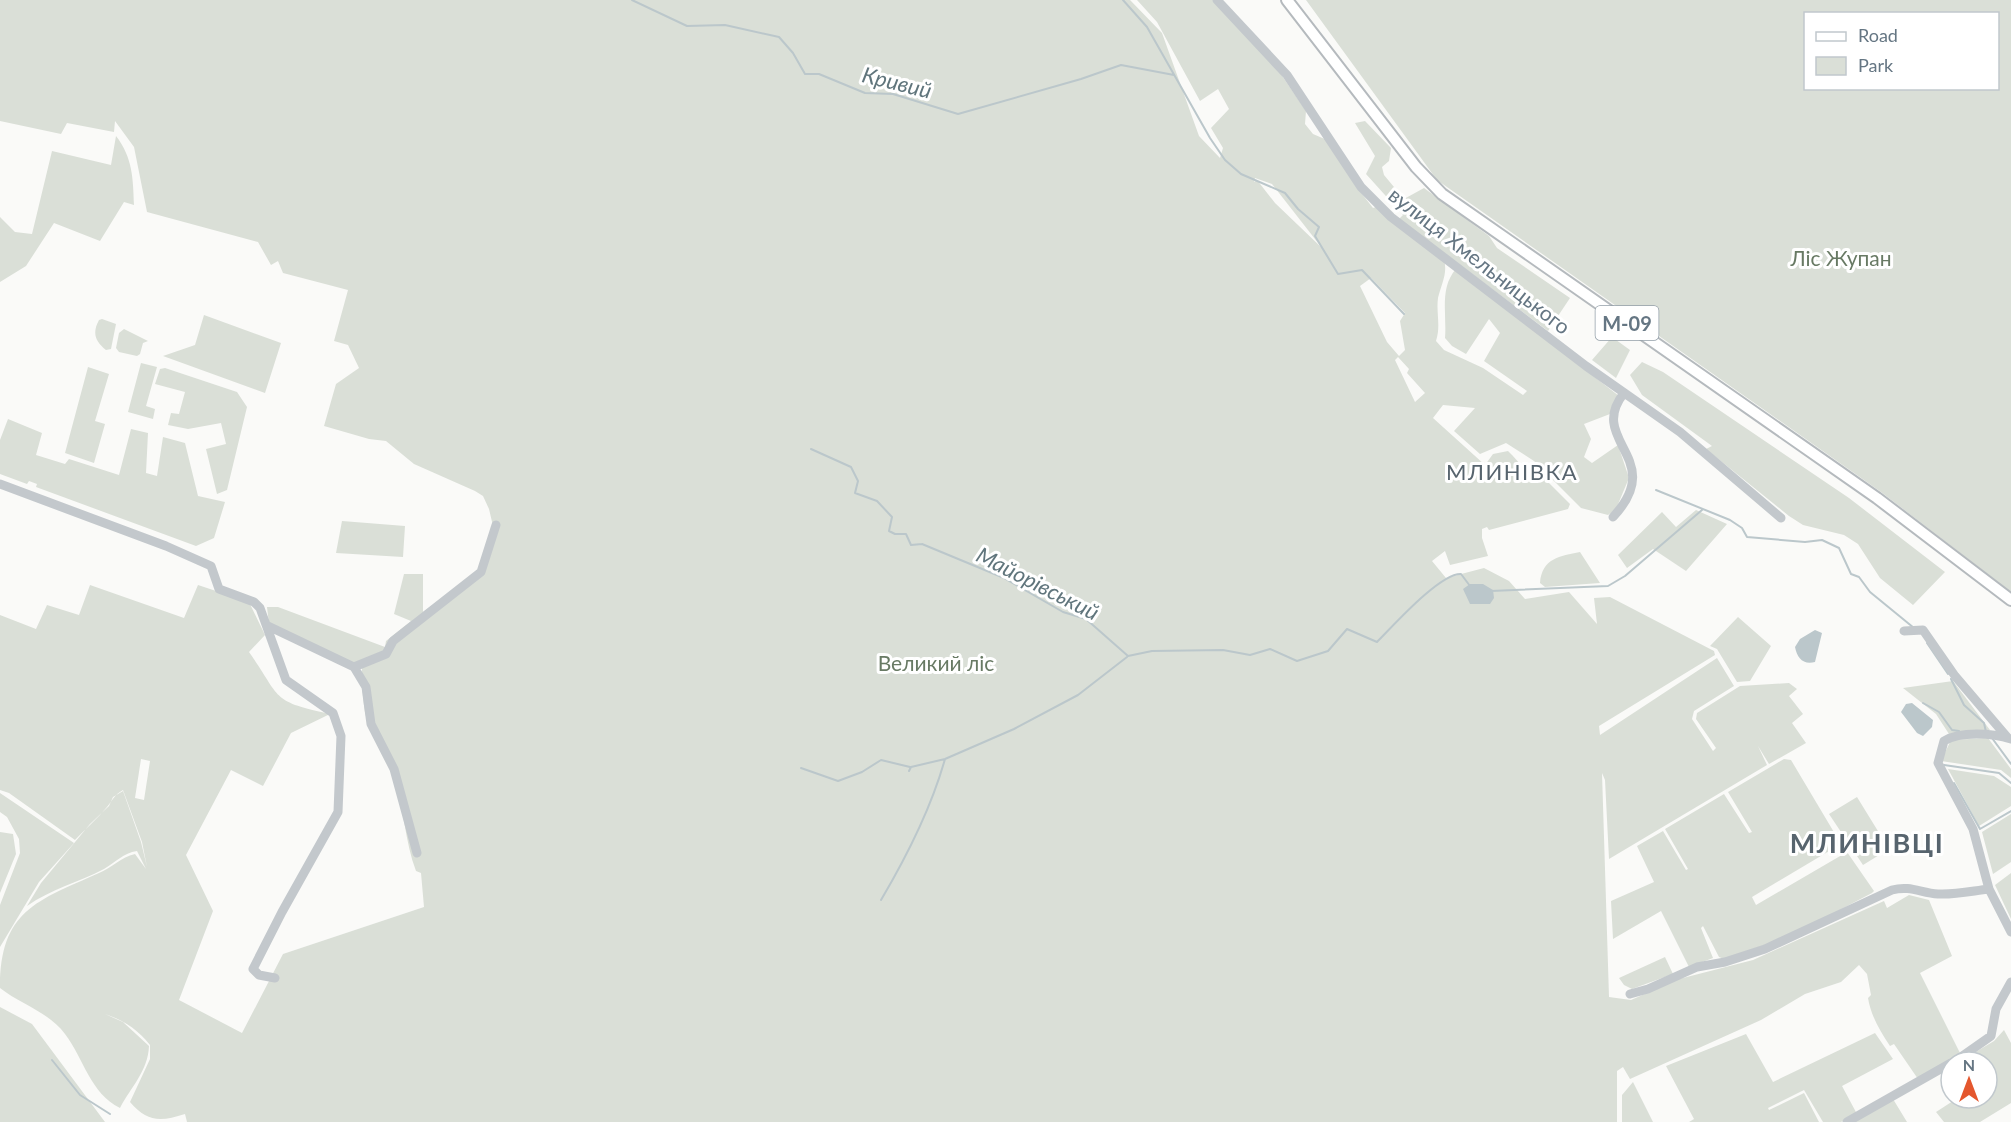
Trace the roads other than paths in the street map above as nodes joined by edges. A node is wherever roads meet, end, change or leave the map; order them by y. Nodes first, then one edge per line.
1 (1218, 0) edge
2 (1287, 0) edge
3 (1624, 393) junction
4 (0, 484) edge
5 (1613, 517) dead end
6 (1781, 518) dead end
7 (496, 525) dead end
8 (2011, 600) edge
9 (268, 626) junction
10 (1911, 630) dead end
11 (354, 667) junction
12 (2009, 738) edge
13 (417, 853) dead end
14 (1989, 889) junction
15 (2011, 932) edge
16 (275, 978) dead end
17 (2011, 982) edge
18 (1630, 994) dead end
19 (1970, 1050) edge
20 (1939, 1070) edge
21 (1847, 1122) edge

1 - 3 street, вулиця Хмельницького
2 - 8 main road, М-09
3 - 5 street
3 - 6 street, вулиця Хмельницького
4 - 9 street
7 - 11 street
9 - 11 street
9 - 16 street
10 - 12 street
11 - 13 street
12 - 14 street
14 - 15 street
14 - 18 street
17 - 19 street
20 - 21 street

